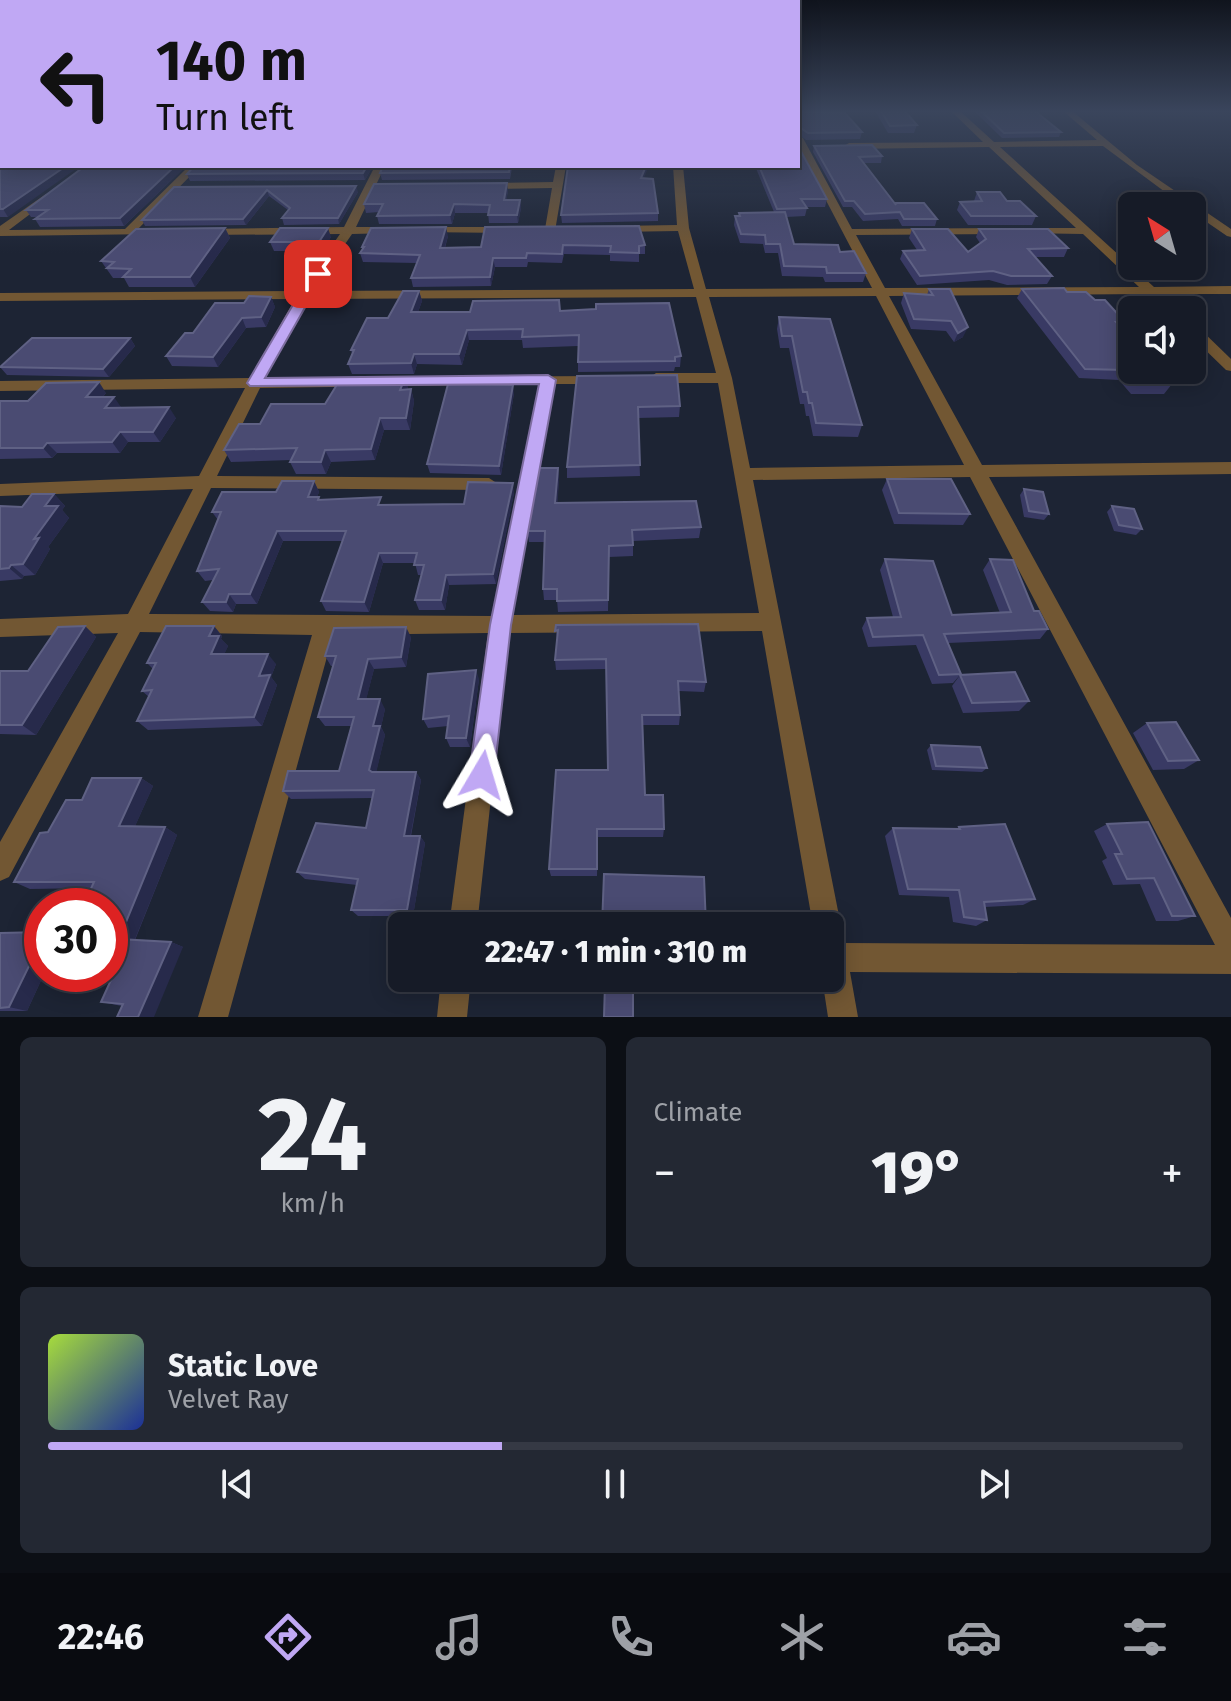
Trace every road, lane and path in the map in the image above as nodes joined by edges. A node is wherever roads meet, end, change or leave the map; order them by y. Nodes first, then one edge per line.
1 (811, 158) edge
2 (1005, 158) edge
3 (1127, 158) edge
4 (193, 168) edge
5 (379, 168) edge
6 (561, 168) edge
7 (678, 168) edge
8 (558, 185) junction
9 (480, 186) edge
10 (173, 187) junction
11 (188, 187) edge
12 (1173, 192) edge
13 (51, 194) edge
14 (1206, 216) edge
15 (683, 228) junction
16 (520, 229) edge
17 (535, 229) edge
18 (551, 229) junction
19 (566, 229) edge
20 (595, 229) edge
21 (348, 231) junction
22 (1084, 231) junction
23 (0, 232) edge
24 (174, 232) edge
25 (190, 232) edge
26 (849, 232) junction
27 (127, 233) junction
28 (1231, 234) edge
29 (1231, 290) edge
30 (701, 292) junction
31 (1153, 292) junction
32 (879, 294) junction
33 (303, 296) junction
34 (1157, 296) edge
35 (0, 297) edge
36 (1206, 343) edge
37 (1231, 367) edge
38 (725, 378) junction
39 (548, 380) junction
40 (255, 383) junction
41 (0, 386) edge
42 (1231, 468) edge
43 (976, 471) junction
44 (742, 474) junction
45 (203, 482) junction
46 (526, 484) junction
47 (0, 490) edge
48 (769, 622) junction
49 (134, 623) junction
50 (500, 625) junction
51 (325, 626) junction
52 (0, 628) edge
53 (0, 868) edge
54 (465, 912) edge
55 (824, 912) edge
56 (1231, 947) edge
57 (844, 949) edge
58 (1231, 960) edge
59 (455, 992) edge
60 (839, 992) edge
61 (213, 1017) edge
62 (452, 1017) edge
63 (843, 1017) edge

1 - 26 street
2 - 22 street
3 - 12 street
4 - 10 street
5 - 21 street
6 - 8 street
7 - 15 street
8 - 9 street
8 - 18 street
10 - 11 street
10 - 27 street
13 - 23 street
14 - 28 street
15 - 20 street
15 - 30 street
16 - 21 street
17 - 18 street
18 - 19 street
21 - 25 street
21 - 33 street
22 - 26 street
22 - 31 street
23 - 27 street
24 - 27 street
26 - 32 street
29 - 31 street
30 - 32 street
30 - 33 street
30 - 38 street
31 - 32 street
31 - 34 street
32 - 43 street
33 - 35 street
33 - 40 street
36 - 37 street
38 - 39 street
38 - 44 street
39 - 40 street
39 - 46 street
40 - 41 street
40 - 45 street
42 - 43 street
43 - 44 street
43 - 56 street
44 - 48 street
45 - 46 street
45 - 47 street
45 - 49 street
46 - 50 street
48 - 50 street
48 - 55 street
49 - 51 street
49 - 52 street
49 - 53 street
50 - 51 street
50 - 54 street
51 - 61 street
57 - 58 street
59 - 62 street
60 - 63 street

